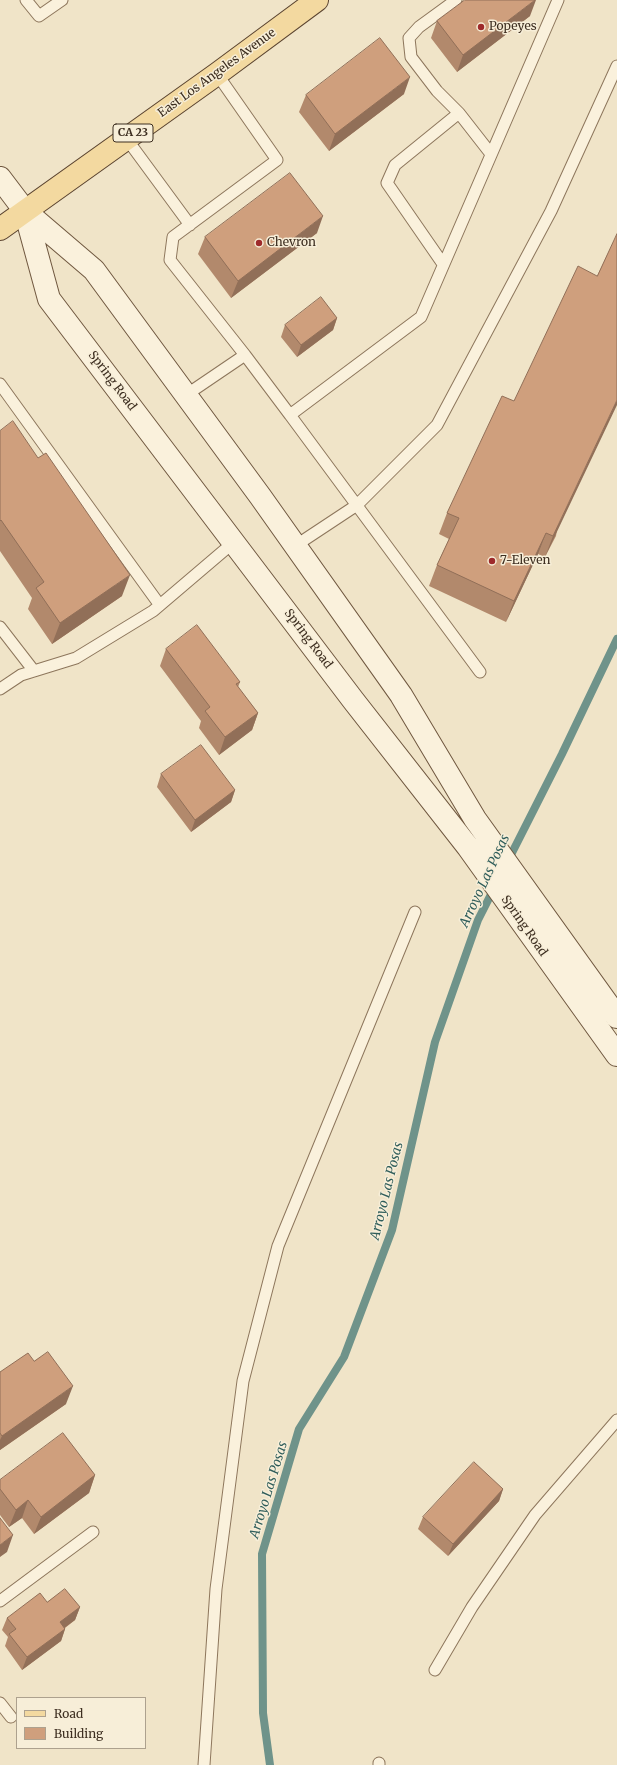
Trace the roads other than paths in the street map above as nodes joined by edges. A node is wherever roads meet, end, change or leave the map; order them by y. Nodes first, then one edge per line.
1 (26, 0) edge
2 (62, 0) edge
3 (317, 0) edge
4 (456, 0) edge
5 (558, 0) edge
6 (617, 66) edge
7 (217, 74) junction
8 (459, 113) junction
9 (126, 138) junction
10 (491, 154) junction
11 (0, 178) edge
12 (24, 211) junction
13 (190, 225) junction
14 (0, 229) edge
15 (443, 264) junction
16 (245, 355) junction
17 (0, 384) edge
18 (186, 395) junction
19 (290, 415) junction
20 (357, 505) junction
21 (234, 542) junction
22 (295, 546) junction
23 (160, 604) junction
24 (0, 627) edge
25 (34, 671) junction
26 (480, 672) dead end
27 (0, 689) edge
28 (415, 912) dead end
29 (617, 1017) edge
30 (617, 1055) edge
31 (617, 1420) edge
32 (93, 1532) dead end
33 (0, 1601) edge
34 (435, 1670) dead end
35 (0, 1703) edge
36 (11, 1717) dead end
37 (204, 1765) edge

1 - 2 lane
3 - 7 main road, East Los Angeles Avenue / CA 23
4 - 8 lane
5 - 10 lane
6 - 20 lane
7 - 9 main road, East Los Angeles Avenue / CA 23
7 - 13 lane
8 - 10 lane
8 - 15 lane
9 - 12 main road, East Los Angeles Avenue / CA 23
9 - 13 lane
10 - 15 lane
11 - 12 main road, Spring Road
12 - 14 main road, East Los Angeles Avenue / CA 23
12 - 18 main road, Spring Road
12 - 21 main road, Spring Road
13 - 16 lane
15 - 19 lane
16 - 18 lane
16 - 19 lane
17 - 23 lane
18 - 22 main road, Spring Road
19 - 20 lane
20 - 22 lane
20 - 26 lane
21 - 23 lane
21 - 30 main road, Spring Road
22 - 29 main road, Spring Road
23 - 25 lane
24 - 25 lane
25 - 27 lane
28 - 37 lane
31 - 34 lane
32 - 33 lane
35 - 36 lane

